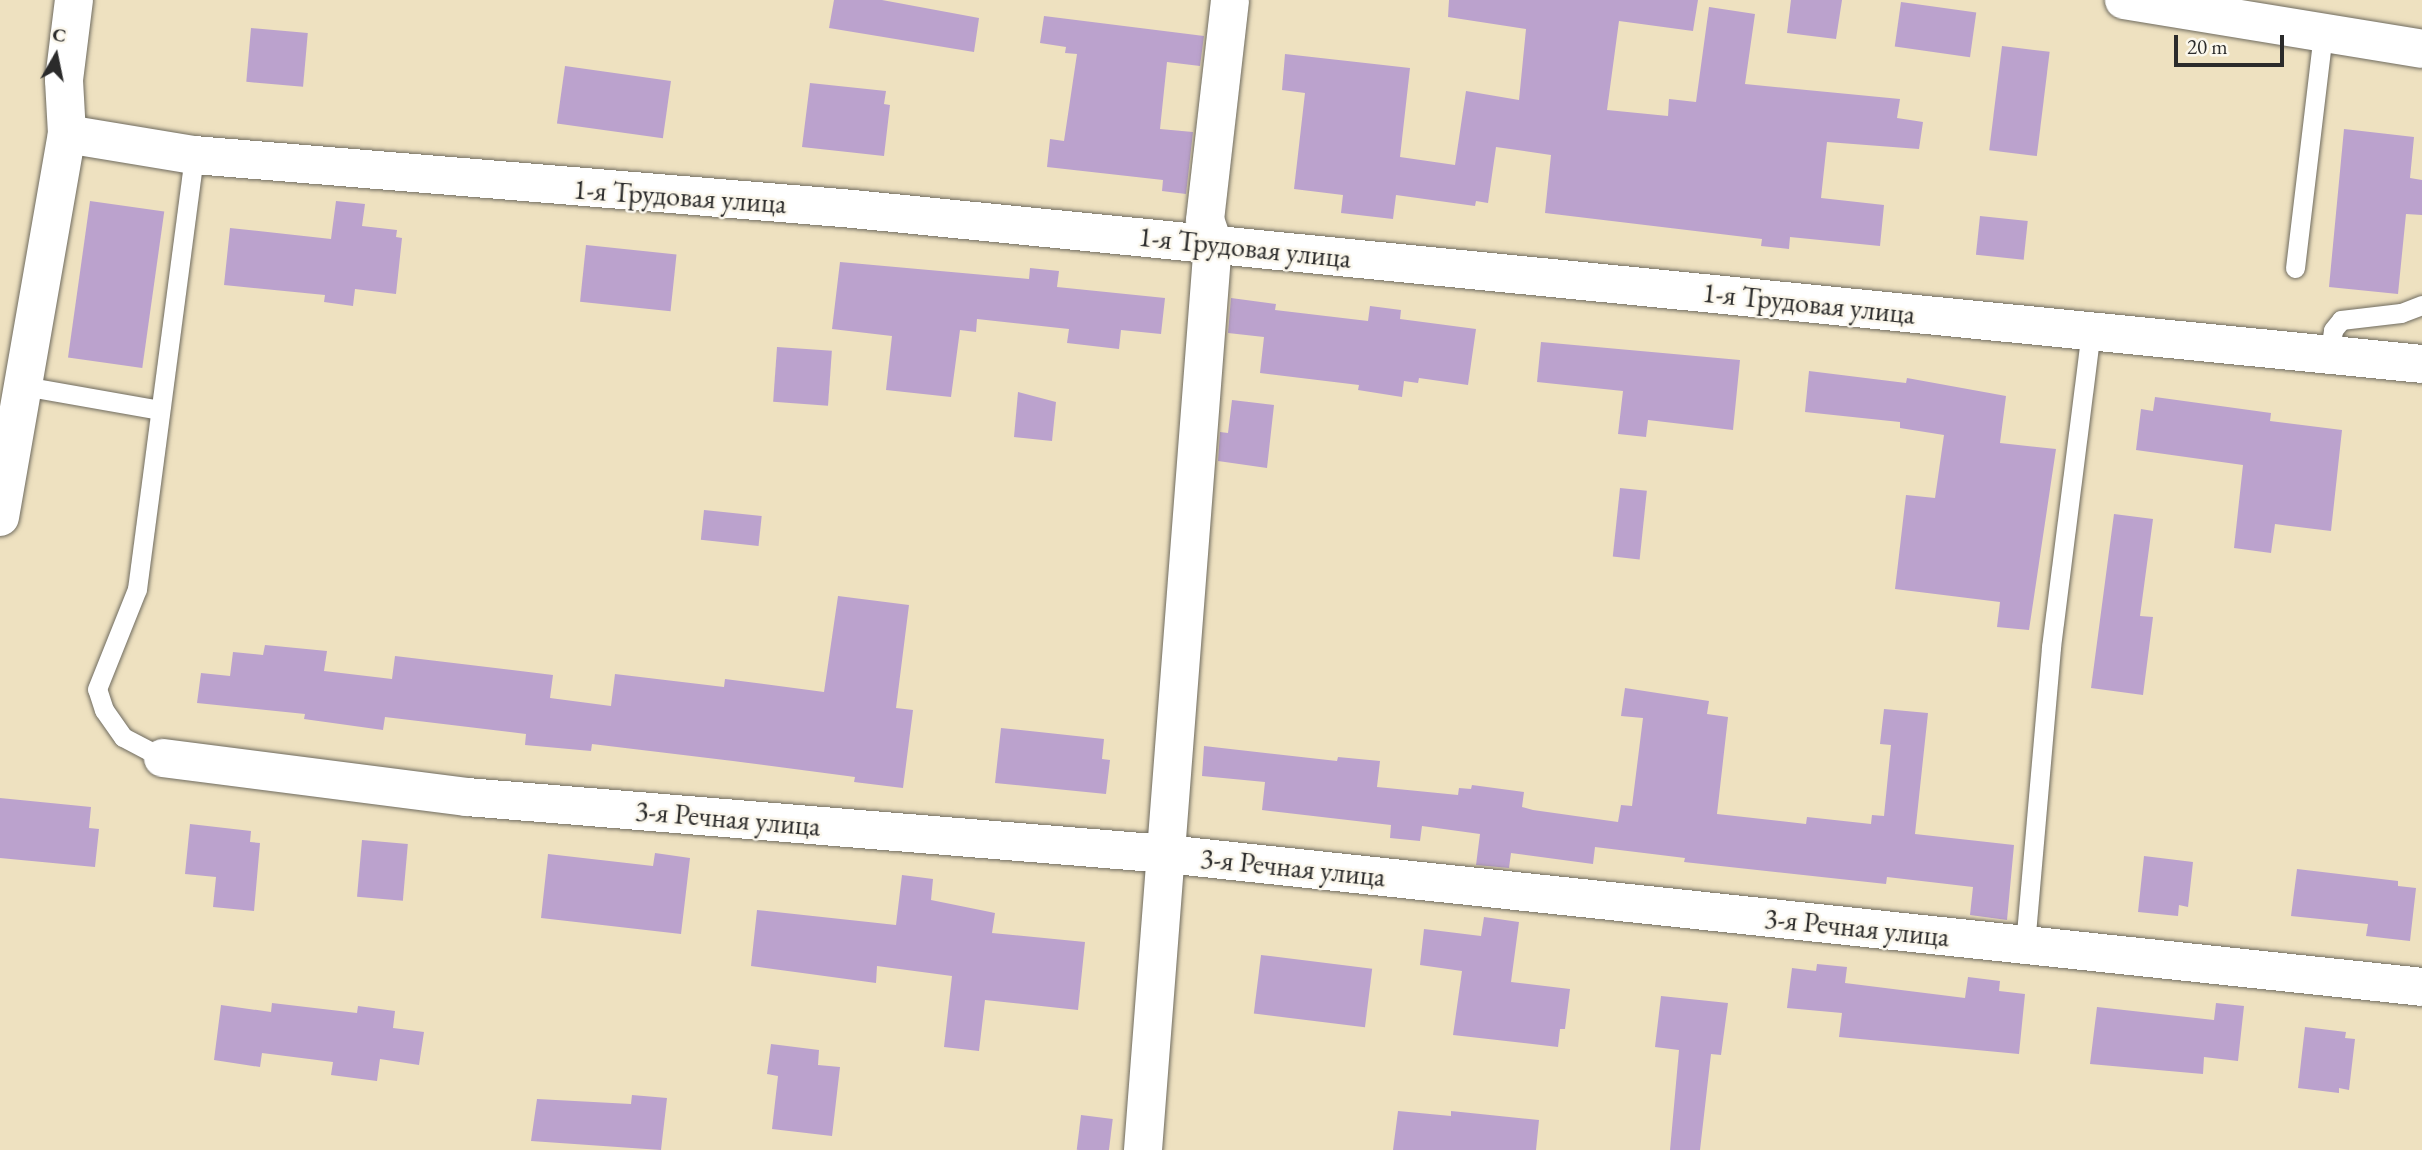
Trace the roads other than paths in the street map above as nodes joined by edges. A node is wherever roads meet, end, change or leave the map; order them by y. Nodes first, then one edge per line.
1 (74, 0) edge
2 (1230, 0) edge
3 (2124, 0) edge
4 (2323, 32) junction
5 (2422, 49) edge
6 (67, 134) junction
7 (194, 155) junction
8 (1213, 243) junction
9 (2295, 268) dead end
10 (2422, 305) edge
11 (2091, 332) junction
12 (2329, 356) junction
13 (2422, 365) edge
14 (24, 386) junction
15 (160, 410) junction
16 (0, 517) edge
17 (163, 758) joint
18 (1166, 854) junction
19 (2025, 945) junction
20 (2422, 987) edge
21 (1143, 1150) edge

1 - 6 street
2 - 8 street
3 - 4 street
4 - 5 street
4 - 9 lane
6 - 7 street, 1-я Трудовая улица
6 - 14 street
7 - 8 street, 1-я Трудовая улица
7 - 15 lane
8 - 11 street, 1-я Трудовая улица
8 - 18 street
10 - 12 lane
11 - 12 street, 1-я Трудовая улица
11 - 19 lane
12 - 13 street, 1-я Трудовая улица
14 - 15 lane
14 - 16 street
15 - 17 lane
17 - 18 street, 3-я Речная улица
18 - 19 street, 3-я Речная улица
18 - 21 street
19 - 20 street, 3-я Речная улица

